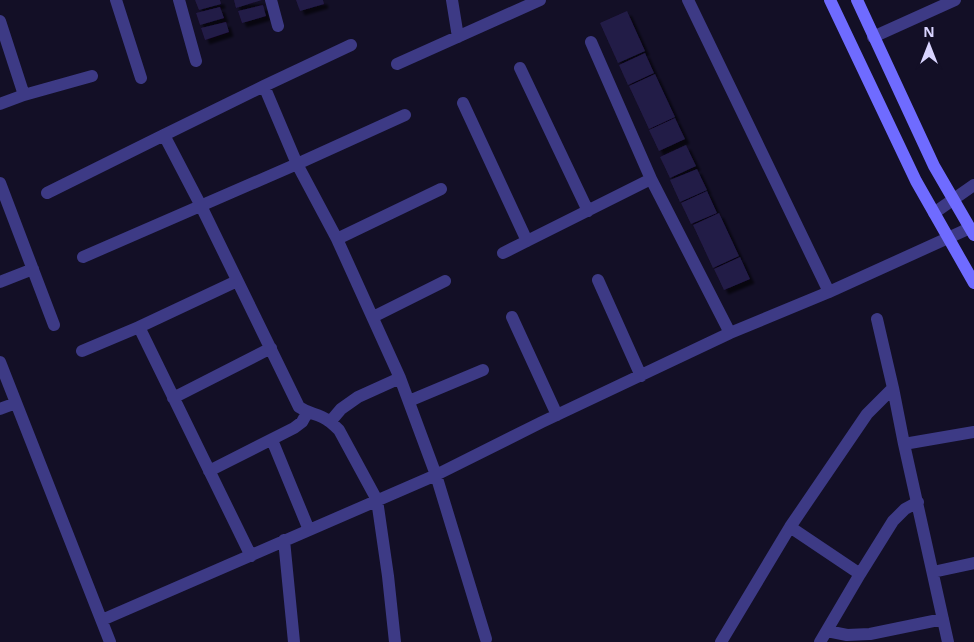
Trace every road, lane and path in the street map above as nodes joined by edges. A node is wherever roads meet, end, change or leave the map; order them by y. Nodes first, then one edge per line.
1 (116, 0) edge
2 (179, 0) edge
3 (271, 0) edge
4 (452, 0) edge
5 (540, 0) edge
6 (688, 0) edge
7 (830, 0) edge
8 (857, 0) edge
9 (955, 0) edge
10 (0, 21) edge
11 (278, 26) dead end
12 (458, 37) junction
13 (874, 37) junction
14 (591, 42) dead end
15 (351, 45) dead end
16 (196, 60) dead end
17 (397, 64) dead end
18 (520, 68) dead end
19 (92, 76) dead end
20 (141, 78) dead end
21 (264, 86) junction
22 (24, 95) junction
23 (463, 103) dead end
24 (0, 104) edge
25 (405, 115) dead end
26 (164, 135) junction
27 (296, 164) junction
28 (651, 179) junction
29 (0, 183) edge
30 (974, 185) edge
31 (441, 189) dead end
32 (47, 193) dead end
33 (953, 200) junction
34 (201, 206) junction
35 (588, 211) junction
36 (934, 213) junction
37 (972, 232) edge
38 (949, 239) junction
39 (337, 240) junction
40 (527, 241) junction
41 (503, 253) dead end
42 (83, 257) dead end
43 (33, 269) junction
44 (598, 280) dead end
45 (237, 281) junction
46 (445, 281) dead end
47 (0, 282) edge
48 (974, 283) edge
49 (828, 292) junction
50 (373, 317) junction
51 (512, 318) dead end
52 (877, 319) dead end
53 (54, 325) dead end
54 (138, 327) junction
55 (730, 333) junction
56 (271, 348) junction
57 (82, 351) dead end
58 (0, 362) edge
59 (482, 370) dead end
60 (640, 376) junction
61 (400, 378) junction
62 (893, 388) junction
63 (174, 398) junction
64 (409, 401) junction
65 (16, 403) junction
66 (0, 409) edge
67 (307, 413) junction
68 (557, 415) junction
69 (330, 422) junction
70 (974, 432) edge
71 (272, 440) junction
72 (904, 444) junction
73 (209, 472) junction
74 (436, 475) junction
75 (377, 500) junction
76 (918, 502) junction
77 (790, 527) junction
78 (309, 530) junction
79 (284, 540) junction
80 (251, 556) junction
81 (974, 563) edge
82 (933, 572) junction
83 (860, 574) junction
84 (943, 619) junction
85 (102, 620) junction
86 (824, 636) edge
87 (486, 639) dead end
88 (110, 642) edge
89 (294, 642) edge
90 (395, 642) edge
91 (721, 642) edge
92 (948, 642) edge

1 - 20 street
2 - 16 street
3 - 11 street
4 - 12 street
5 - 12 street
6 - 49 street
7 - 36 street
8 - 13 street
9 - 13 street
10 - 22 street
12 - 17 street
13 - 33 street
14 - 28 street
15 - 21 street
18 - 35 street
19 - 22 street
21 - 26 street
21 - 27 street
22 - 24 street
23 - 40 street
25 - 27 street
26 - 32 street
26 - 34 street
27 - 34 street
27 - 39 street
28 - 35 street
28 - 55 street
29 - 43 street
30 - 33 street
31 - 39 street
33 - 36 street
33 - 37 street
34 - 42 street
34 - 45 street
35 - 40 street
36 - 38 street
37 - 38 street
38 - 48 street
38 - 49 street
39 - 50 street
40 - 41 street
43 - 47 street
43 - 53 street
44 - 60 street
45 - 54 street
45 - 56 street
46 - 50 street
49 - 55 street
50 - 61 street
51 - 68 street
52 - 62 street
54 - 57 street
54 - 63 street
55 - 60 street
56 - 63 street
56 - 67 street
58 - 65 street
59 - 64 street
60 - 68 street
61 - 64 street
61 - 69 street
62 - 72 street
62 - 77 street
63 - 73 street
64 - 74 street
65 - 66 street
65 - 85 street
67 - 69 street
67 - 71 street
68 - 74 street
69 - 75 street
70 - 72 street
71 - 73 street
71 - 78 street
72 - 76 street
73 - 80 street
74 - 75 street
74 - 87 street
75 - 78 street
75 - 90 street
76 - 82 street
76 - 83 street
77 - 83 street
77 - 91 street
78 - 79 street
79 - 80 street
79 - 89 street
80 - 85 street
81 - 82 street
82 - 84 street
83 - 86 street
84 - 86 street
84 - 92 street
85 - 88 street

